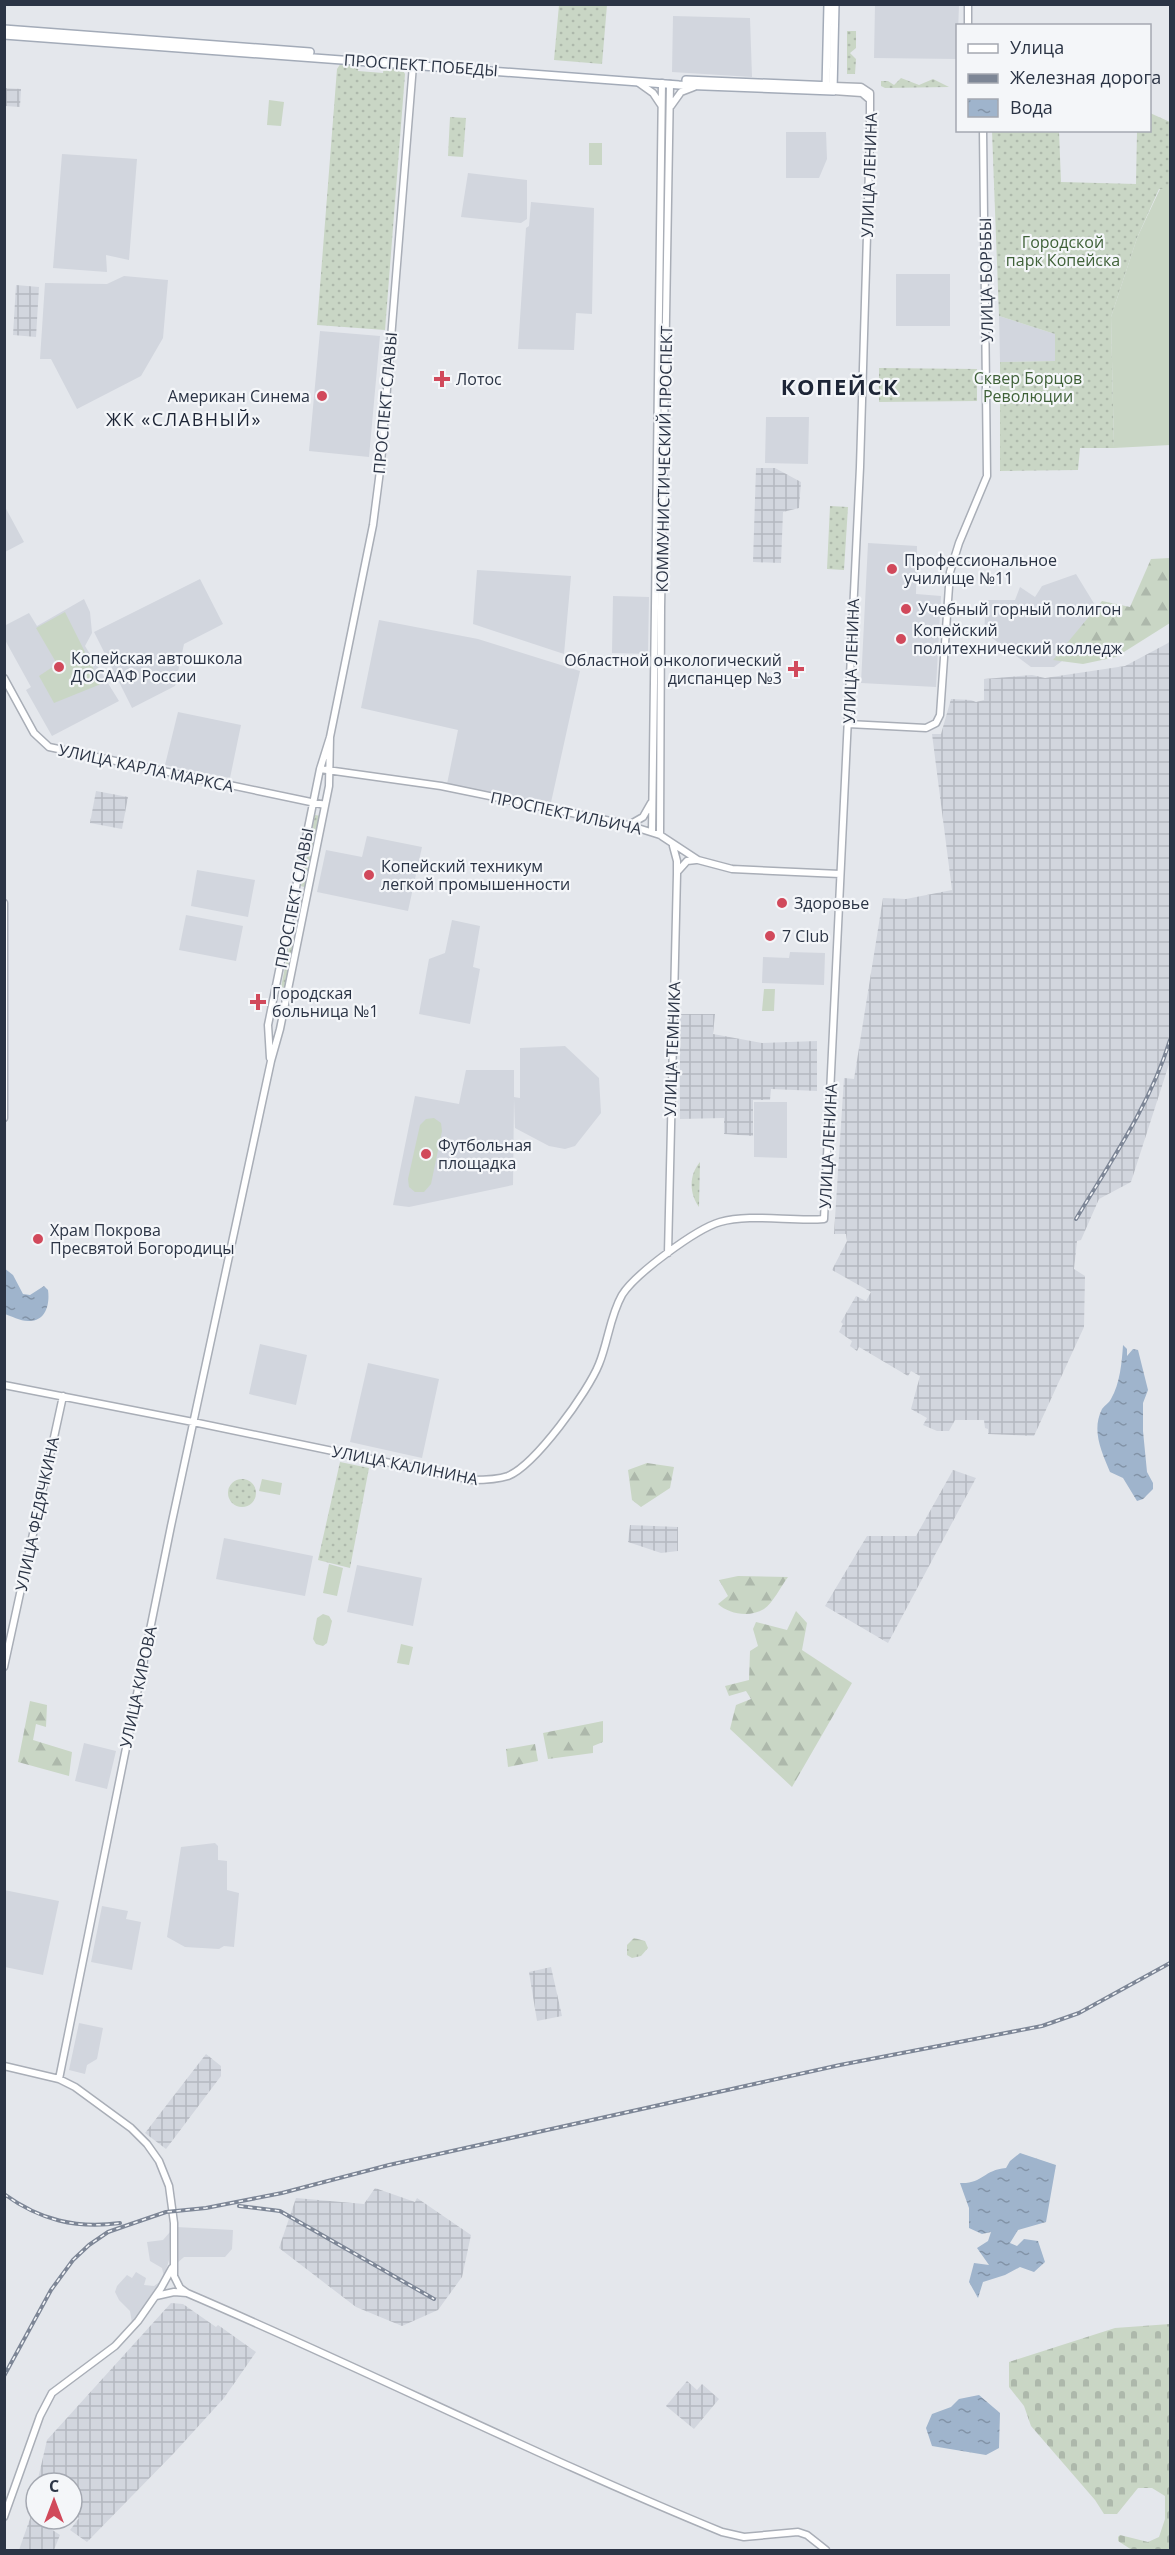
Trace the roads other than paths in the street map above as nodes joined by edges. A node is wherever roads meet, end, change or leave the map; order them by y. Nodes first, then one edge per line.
1 (828, 4) edge
2 (835, 4) edge
3 (968, 4) edge
4 (968, 24) edge
5 (4, 30) edge
6 (4, 35) edge
7 (334, 57) junction
8 (414, 63) junction
9 (638, 82) junction
10 (666, 82) junction
11 (699, 86) junction
12 (830, 88) junction
13 (871, 103) joint
14 (662, 105) junction
15 (670, 107) junction
16 (983, 132) edge
17 (662, 376) junction
18 (658, 598) junction
19 (4, 678) edge
20 (848, 724) junction
21 (330, 737) junction
22 (320, 770) junction
23 (330, 771) junction
24 (652, 800) junction
25 (313, 802) junction
26 (326, 805) junction
27 (628, 825) junction
28 (652, 832) junction
29 (660, 835) junction
30 (673, 845) junction
31 (698, 860) junction
32 (677, 874) junction
33 (840, 874) junction
34 (296, 887) junction
35 (308, 890) junction
36 (4, 903) edge
37 (288, 928) junction
38 (300, 930) junction
39 (271, 1061) junction
40 (4, 1118) edge
41 (824, 1219) joint
42 (668, 1254) junction
43 (221, 1296) joint
44 (4, 1385) edge
45 (63, 1396) junction
46 (193, 1422) junction
47 (4, 1667) edge
48 (4, 2066) edge
49 (59, 2079) junction
50 (172, 2267) junction
51 (187, 2293) junction
52 (156, 2296) junction
53 (4, 2517) edge
54 (826, 2550) edge

1 - 12 main road
2 - 12 main road
3 - 4 street
5 - 7 main road, ПРОСПЕКТ ПОБЕДЫ
6 - 7 main road, ПРОСПЕКТ ПОБЕДЫ
7 - 8 main road, ПРОСПЕКТ ПОБЕДЫ
8 - 9 main road, ПРОСПЕКТ ПОБЕДЫ
8 - 10 main road, ПРОСПЕКТ ПОБЕДЫ
8 - 21 street, ПРОСПЕКТ СЛАВЫ
9 - 10 main road, ПРОСПЕКТ ПОБЕДЫ
9 - 14 street
10 - 11 main road, ПРОСПЕКТ ПОБЕДЫ
10 - 12 main road, ПРОСПЕКТ ПОБЕДЫ
10 - 14 street
10 - 15 street, КОММУНИСТИЧЕСКИЙ ПРОСПЕКТ
11 - 12 main road, ПРОСПЕКТ ПОБЕДЫ
11 - 15 street
12 - 13 street, ПРОСПЕКТ ПОБЕДЫ
13 - 20 street, УЛИЦА ЛЕНИНА
14 - 17 street
15 - 17 street, КОММУНИСТИЧЕСКИЙ ПРОСПЕКТ
16 - 20 street, УЛИЦА БОРЬБЫ
17 - 18 street, КОММУНИСТИЧЕСКИЙ ПРОСПЕКТ
18 - 24 street
18 - 29 street, КОММУНИСТИЧЕСКИЙ ПРОСПЕКТ
19 - 25 street, УЛИЦА КАРЛА МАРКСА
20 - 33 street, УЛИЦА ЛЕНИНА
21 - 22 street, ПРОСПЕКТ СЛАВЫ
21 - 23 street, ПРОСПЕКТ СЛАВЫ
22 - 23 street, ПРОСПЕКТ ИЛЬИЧА
22 - 25 street, ПРОСПЕКТ СЛАВЫ
23 - 26 street, ПРОСПЕКТ СЛАВЫ
23 - 27 street, ПРОСПЕКТ ИЛЬИЧА
24 - 27 street
24 - 28 street
25 - 26 street, УЛИЦА КАРЛА МАРКСА
25 - 34 street, ПРОСПЕКТ СЛАВЫ
26 - 35 street, ПРОСПЕКТ СЛАВЫ
27 - 28 street, ПРОСПЕКТ ИЛЬИЧА
28 - 29 street, ПРОСПЕКТ ИЛЬИЧА
29 - 30 street, ПРОСПЕКТ ИЛЬИЧА
30 - 31 street, ПРОСПЕКТ ИЛЬИЧА
30 - 32 street, УЛИЦА ТЕМНИКА
31 - 32 street
31 - 33 street, ПРОСПЕКТ ИЛЬИЧА
32 - 42 street, УЛИЦА ТЕМНИКА
33 - 41 street, УЛИЦА ЛЕНИНА
34 - 35 street
34 - 37 street, ПРОСПЕКТ СЛАВЫ
35 - 38 street, ПРОСПЕКТ СЛАВЫ
36 - 40 street
37 - 38 street
37 - 39 street, ПРОСПЕКТ СЛАВЫ
38 - 39 street, ПРОСПЕКТ СЛАВЫ
39 - 43 street, ПРОСПЕКТ СЛАВЫ
41 - 42 street, УЛИЦА КАЛИНИНА
42 - 46 street, УЛИЦА КАЛИНИНА
43 - 46 street, УЛИЦА КИРОВА
44 - 45 street, УЛИЦА КАЛИНИНА
45 - 46 street, УЛИЦА КАЛИНИНА
45 - 47 street, УЛИЦА ФЕДЯЧКИНА
46 - 49 street, УЛИЦА КИРОВА
48 - 49 street
49 - 50 street
50 - 51 street
50 - 52 street
51 - 52 street
51 - 54 street
52 - 53 street

